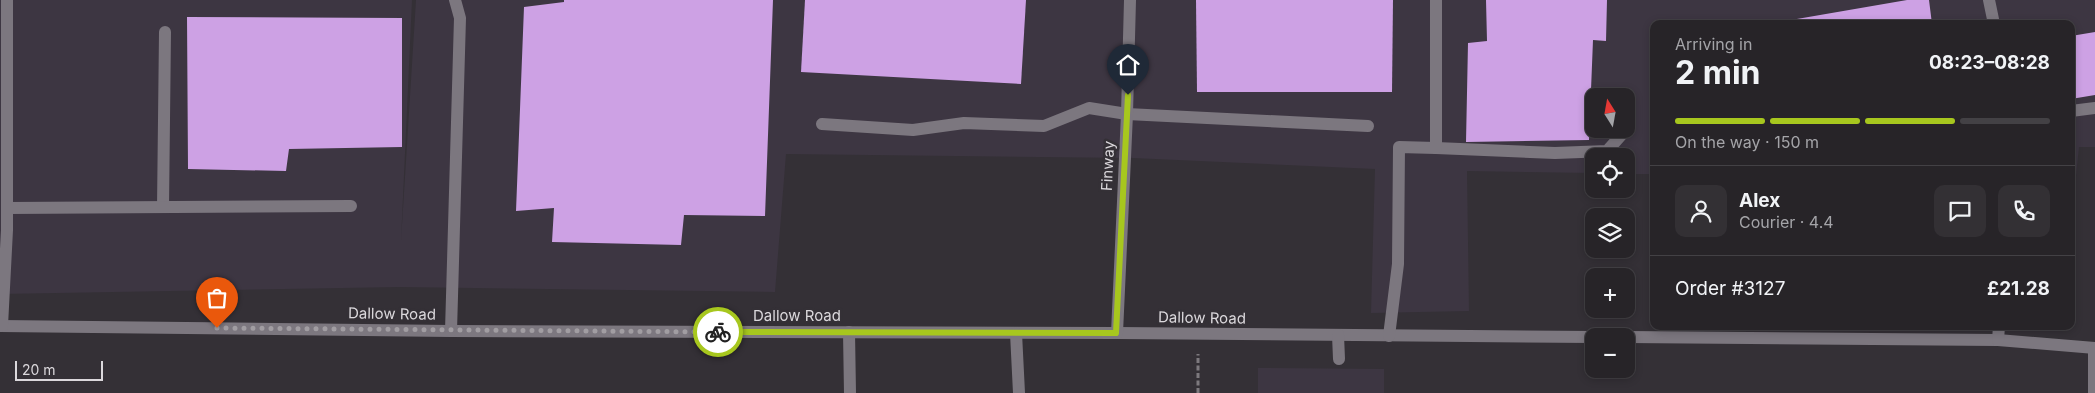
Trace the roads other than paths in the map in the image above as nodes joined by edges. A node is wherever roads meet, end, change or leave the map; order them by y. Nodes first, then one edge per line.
1 (7, 0) edge
2 (455, 0) edge
3 (1130, 0) edge
4 (1436, 0) edge
5 (1990, 0) edge
6 (1993, 20) edge
7 (165, 32) dead end
8 (2095, 108) edge
9 (2075, 110) edge
10 (1127, 114) junction
11 (822, 124) dead end
12 (1368, 126) dead end
13 (1619, 138) edge
14 (1436, 148) junction
15 (351, 206) dead end
16 (163, 207) junction
17 (6, 208) junction
18 (3, 231) edge
19 (1, 326) edge
20 (1999, 330) edge
21 (451, 331) junction
22 (850, 332) junction
23 (1016, 333) junction
24 (1116, 333) junction
25 (1338, 335) junction
26 (1389, 336) junction
27 (1585, 337) edge
28 (1635, 337) edge
29 (1998, 340) junction
30 (2094, 348) edge
31 (1339, 359) dead end
32 (850, 393) edge
33 (1019, 393) edge
34 (2094, 393) edge

1 - 17 street
2 - 21 street
3 - 10 street, Finway
4 - 14 street
5 - 6 street
7 - 16 street
8 - 9 street
10 - 11 street
10 - 12 street
10 - 24 street, Finway
13 - 14 street
14 - 26 street
15 - 16 street
16 - 17 street
17 - 18 street
18 - 19 street
19 - 21 street, Dallow Road
20 - 29 street
21 - 22 street, Dallow Road
22 - 23 street, Dallow Road
22 - 32 street
23 - 24 street, Dallow Road
23 - 33 street
24 - 25 street, Dallow Road
25 - 26 street, Dallow Road
25 - 31 street
26 - 27 street, Dallow Road
28 - 29 street
29 - 30 street
30 - 34 street

